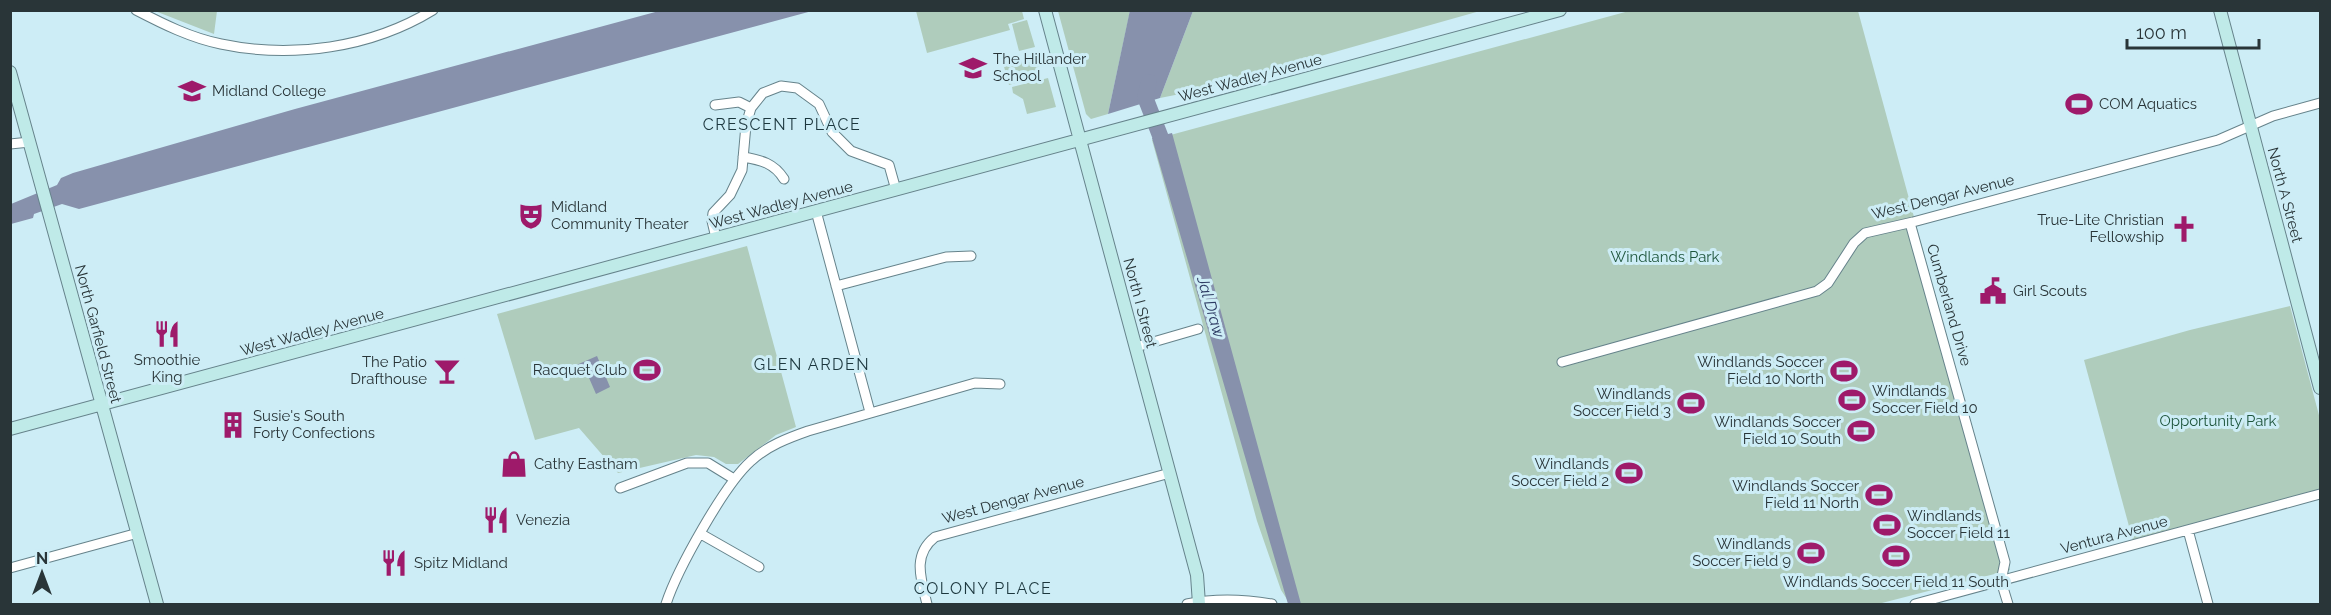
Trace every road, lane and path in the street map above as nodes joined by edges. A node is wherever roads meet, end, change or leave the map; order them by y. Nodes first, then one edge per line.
1 (136, 10) edge
2 (433, 10) edge
3 (1045, 10) edge
4 (1560, 10) edge
5 (2220, 10) edge
6 (10, 72) edge
7 (2320, 103) edge
8 (715, 105) dead end
9 (751, 108) junction
10 (2251, 126) junction
11 (1080, 139) junction
12 (30, 142) junction
13 (10, 144) edge
14 (743, 157) junction
15 (784, 179) dead end
16 (896, 190) junction
17 (816, 211) junction
18 (1910, 223) junction
19 (716, 238) junction
20 (970, 256) dead end
21 (836, 286) junction
22 (1198, 329) dead end
23 (1136, 347) junction
24 (1562, 362) dead end
25 (1000, 384) dead end
26 (2320, 388) edge
27 (102, 405) junction
28 (870, 412) junction
29 (10, 429) edge
30 (1170, 474) junction
31 (734, 479) junction
32 (620, 488) dead end
33 (2320, 494) edge
34 (2188, 530) junction
35 (138, 534) junction
36 (701, 534) junction
37 (759, 567) dead end
38 (10, 568) edge
39 (2001, 581) junction
40 (157, 604) edge
41 (666, 604) edge
42 (927, 604) edge
43 (1195, 604) edge
44 (1272, 604) edge
45 (1915, 604) edge
46 (2007, 604) edge
47 (2208, 604) edge

1 - 2 street
3 - 11 main road, North I Street
4 - 11 main road, West Wadley Avenue
5 - 10 main road, North A Street
6 - 12 main road, North Garfield Street
7 - 10 street, West Dengar Avenue
8 - 9 street
9 - 14 street
9 - 16 street
10 - 18 street, West Dengar Avenue
10 - 26 main road, North A Street
11 - 16 main road, West Wadley Avenue
11 - 23 main road, North I Street
12 - 13 street
12 - 27 main road, North Garfield Street
14 - 15 street
14 - 19 street
16 - 17 main road, West Wadley Avenue
17 - 19 main road, West Wadley Avenue
17 - 21 street
18 - 24 street, West Dengar Avenue
18 - 39 street, Cumberland Drive
19 - 27 main road, West Wadley Avenue
20 - 21 street
21 - 28 street
22 - 23 street
23 - 30 main road, North I Street
25 - 28 street
27 - 29 main road, West Wadley Avenue
27 - 35 main road, North Garfield Street
28 - 31 street
30 - 42 street, West Dengar Avenue
30 - 43 main road, North I Street
31 - 32 street
31 - 36 street
33 - 34 street, Ventura Avenue
34 - 39 street, Ventura Avenue
34 - 47 street
35 - 38 street
35 - 40 main road, North Garfield Street
36 - 37 street
36 - 41 street
39 - 45 street, Ventura Avenue
39 - 46 street, Cumberland Drive
43 - 44 street

